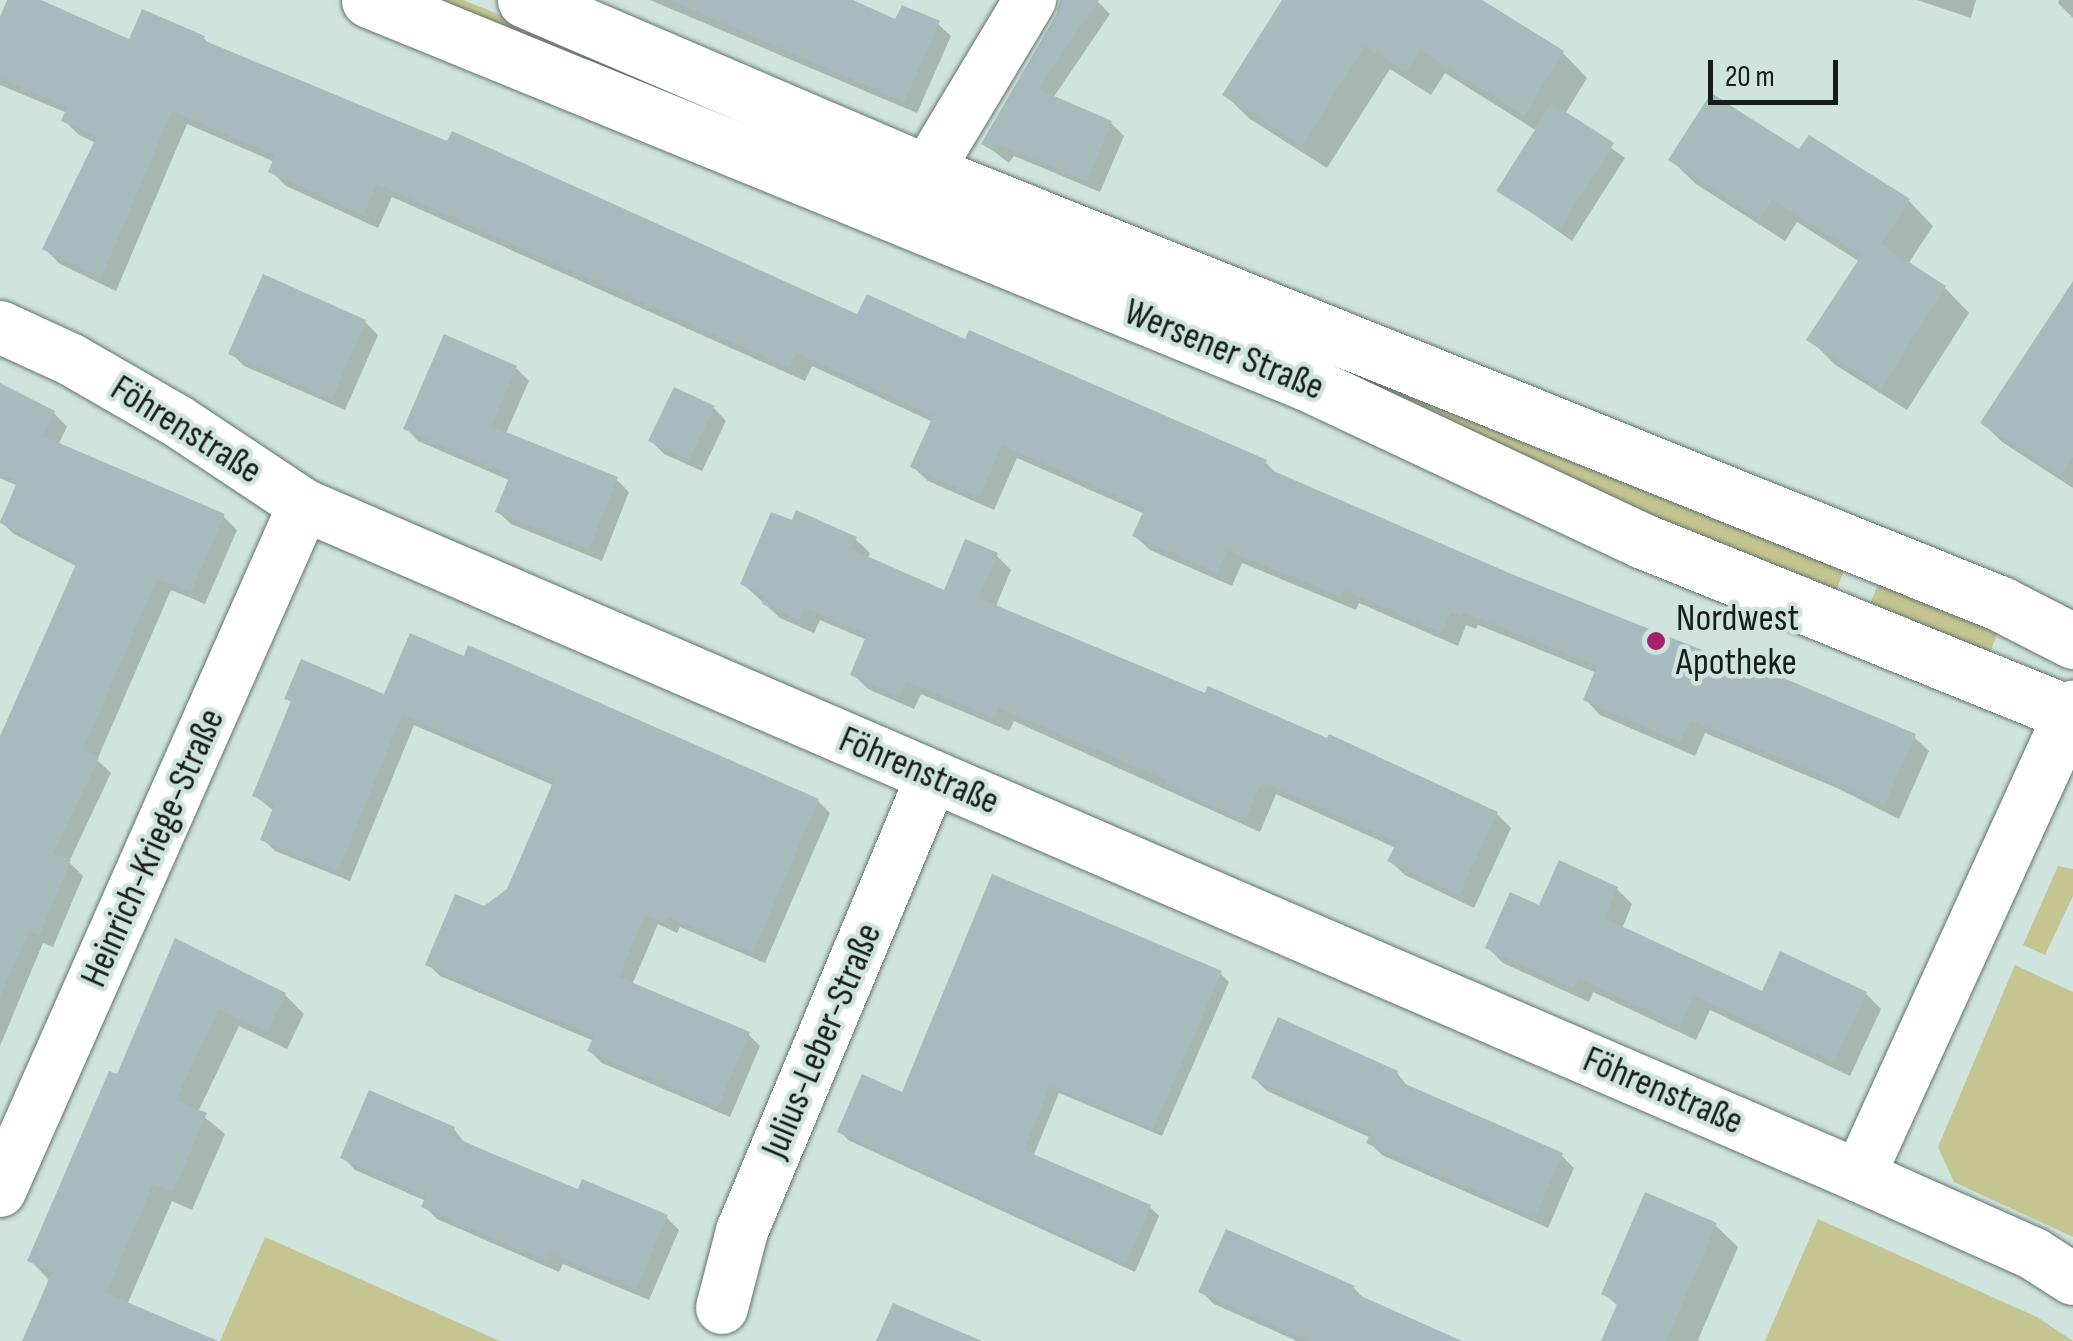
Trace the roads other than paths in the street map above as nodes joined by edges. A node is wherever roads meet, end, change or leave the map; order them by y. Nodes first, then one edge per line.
1 (369, 0) edge
2 (525, 0) edge
3 (1030, 0) edge
4 (912, 195) junction
5 (0, 326) edge
6 (304, 505) junction
7 (2073, 641) edge
8 (2072, 712) edge
9 (932, 776) junction
10 (1860, 1176) junction
11 (0, 1190) edge
12 (2073, 1280) edge
13 (722, 1308) dead end

1 - 4 main road, Wersener Straße
2 - 4 main road, Wersener Straße
3 - 4 street
4 - 7 main road, Wersener Straße
4 - 8 main road, Wersener Straße
5 - 6 street, Föhrenstraße
6 - 9 street, Föhrenstraße
6 - 11 street, Heinrich-Kriege-Straße
8 - 10 street
9 - 10 street, Föhrenstraße
9 - 13 street, Julius-Leber-Straße
10 - 12 street, Föhrenstraße

